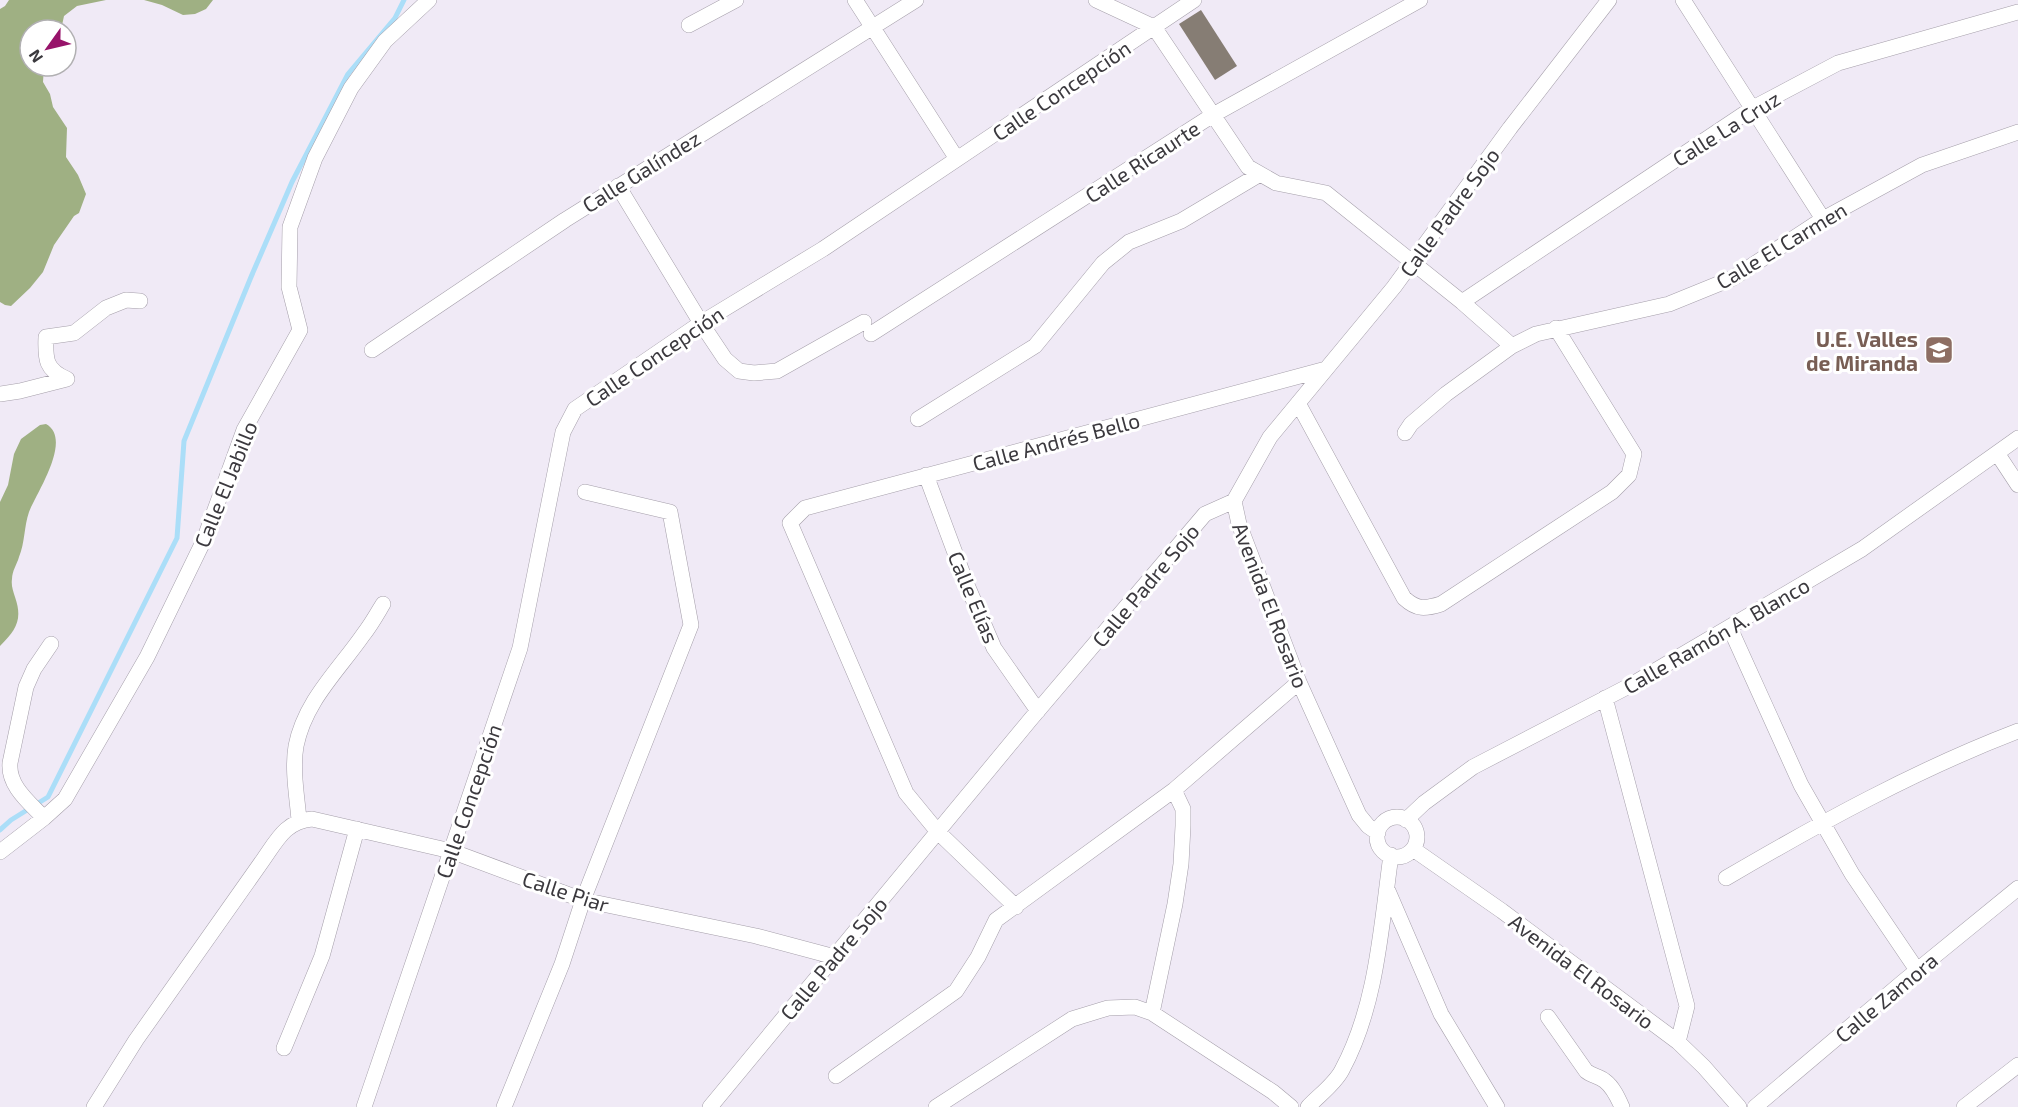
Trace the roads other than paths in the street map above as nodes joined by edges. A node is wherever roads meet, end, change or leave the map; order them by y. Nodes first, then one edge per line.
1 (429, 0) edge
2 (736, 0) edge
3 (855, 0) edge
4 (916, 0) edge
5 (1096, 0) edge
6 (1194, 0) edge
7 (1420, 0) edge
8 (1609, 0) edge
9 (1683, 0) edge
10 (2018, 12) edge
11 (689, 25) dead end
12 (1154, 27) junction
13 (873, 28) junction
14 (1753, 108) junction
15 (1213, 115) junction
16 (2018, 132) edge
17 (957, 159) junction
18 (1260, 174) junction
19 (618, 186) junction
20 (1824, 219) junction
21 (1412, 263) junction
22 (140, 301) dead end
23 (1462, 302) junction
24 (701, 323) junction
25 (1556, 328) junction
26 (1512, 346) junction
27 (372, 350) dead end
28 (1326, 369) junction
29 (0, 394) edge
30 (1299, 403) junction
31 (918, 419) dead end
32 (1405, 433) dead end
33 (2018, 438) edge
34 (1997, 453) junction
35 (926, 476) junction
36 (2018, 485) edge
37 (585, 492) dead end
38 (1234, 501) junction
39 (383, 604) dead end
40 (1730, 628) junction
41 (51, 644) dead end
42 (1299, 682) junction
43 (1605, 699) junction
44 (1038, 711) junction
45 (2018, 731) edge
46 (1174, 790) junction
47 (43, 816) junction
48 (1406, 819) junction
49 (299, 820) junction
50 (1822, 822) junction
51 (357, 829) junction
52 (938, 832) junction
53 (1378, 833) junction
54 (1413, 849) junction
55 (452, 851) junction
56 (0, 852) edge
57 (1391, 855) junction
58 (1726, 878) dead end
59 (1387, 888) junction
60 (2018, 890) edge
61 (584, 900) junction
62 (1016, 907) junction
63 (835, 957) junction
64 (1917, 970) junction
65 (1152, 1013) junction
66 (1548, 1017) dead end
67 (1678, 1042) junction
68 (284, 1048) dead end
69 (2018, 1065) edge
70 (836, 1076) dead end
71 (94, 1107) edge
72 (364, 1107) edge
73 (504, 1107) edge
74 (710, 1107) edge
75 (936, 1107) edge
76 (1291, 1107) edge
77 (1308, 1107) edge
78 (1497, 1107) edge
79 (1622, 1107) edge
80 (1739, 1107) edge
81 (1755, 1107) edge
82 (1964, 1107) edge

1 - 47 street, Calle El Jabillo
2 - 11 street
3 - 13 street
4 - 13 street, Calle Galíndez
5 - 12 street
6 - 12 street, Calle Concepción
7 - 15 street, Calle Ricaurte
8 - 21 street, Calle Padre Sojo
9 - 14 street
10 - 14 street, Calle La Cruz
12 - 15 street
12 - 17 street, Calle Concepción
13 - 17 street
13 - 19 street, Calle Galíndez
14 - 20 street
14 - 23 street, Calle La Cruz
15 - 18 street
15 - 24 street, Calle Ricaurte
16 - 20 street, Calle El Carmen
17 - 24 street, Calle Concepción
18 - 21 street
18 - 31 street
19 - 24 street, Calle Ricaurte
19 - 27 street, Calle Galíndez
20 - 25 street, Calle El Carmen
21 - 23 street
21 - 28 street, Calle Padre Sojo
22 - 29 street
23 - 26 street
24 - 55 street, Calle Concepción
25 - 26 street, Calle El Carmen
25 - 30 street
26 - 32 street, Calle El Carmen
28 - 30 street, Calle Padre Sojo
28 - 35 street, Calle Andrés Bello
30 - 38 street, Calle Padre Sojo
33 - 34 street, Calle Ramón A. Blanco
34 - 36 street
34 - 40 street, Calle Ramón A. Blanco
35 - 44 street, Calle Elías
35 - 52 street, Calle Andrés Bello
37 - 61 street
38 - 42 street, Avenida El Rosario
38 - 44 street, Calle Padre Sojo
39 - 49 street
40 - 43 street, Calle Ramón A. Blanco
40 - 50 street
41 - 47 street
42 - 46 street
42 - 53 street, Avenida El Rosario
43 - 48 street, Calle Ramón A. Blanco
43 - 67 street
44 - 52 street, Calle Padre Sojo
45 - 50 street
46 - 62 street
46 - 65 street
47 - 56 street, Calle El Jabillo
48 - 53 street
48 - 54 street
49 - 51 street, Calle Piar
49 - 71 street
50 - 58 street
50 - 64 street
51 - 55 street, Calle Piar
51 - 68 street
52 - 62 street
52 - 63 street, Calle Padre Sojo
53 - 57 street, Avenida El Rosario
54 - 57 street
54 - 67 street, Avenida El Rosario
55 - 61 street, Calle Piar
55 - 72 street, Calle Concepción
57 - 59 street
59 - 77 street
59 - 78 street
60 - 64 street, Calle Zamora
61 - 63 street, Calle Piar
61 - 73 street
62 - 70 street
63 - 74 street, Calle Padre Sojo
64 - 81 street, Calle Zamora
65 - 75 street
65 - 76 street
66 - 79 street
67 - 80 street, Avenida El Rosario
69 - 82 street

